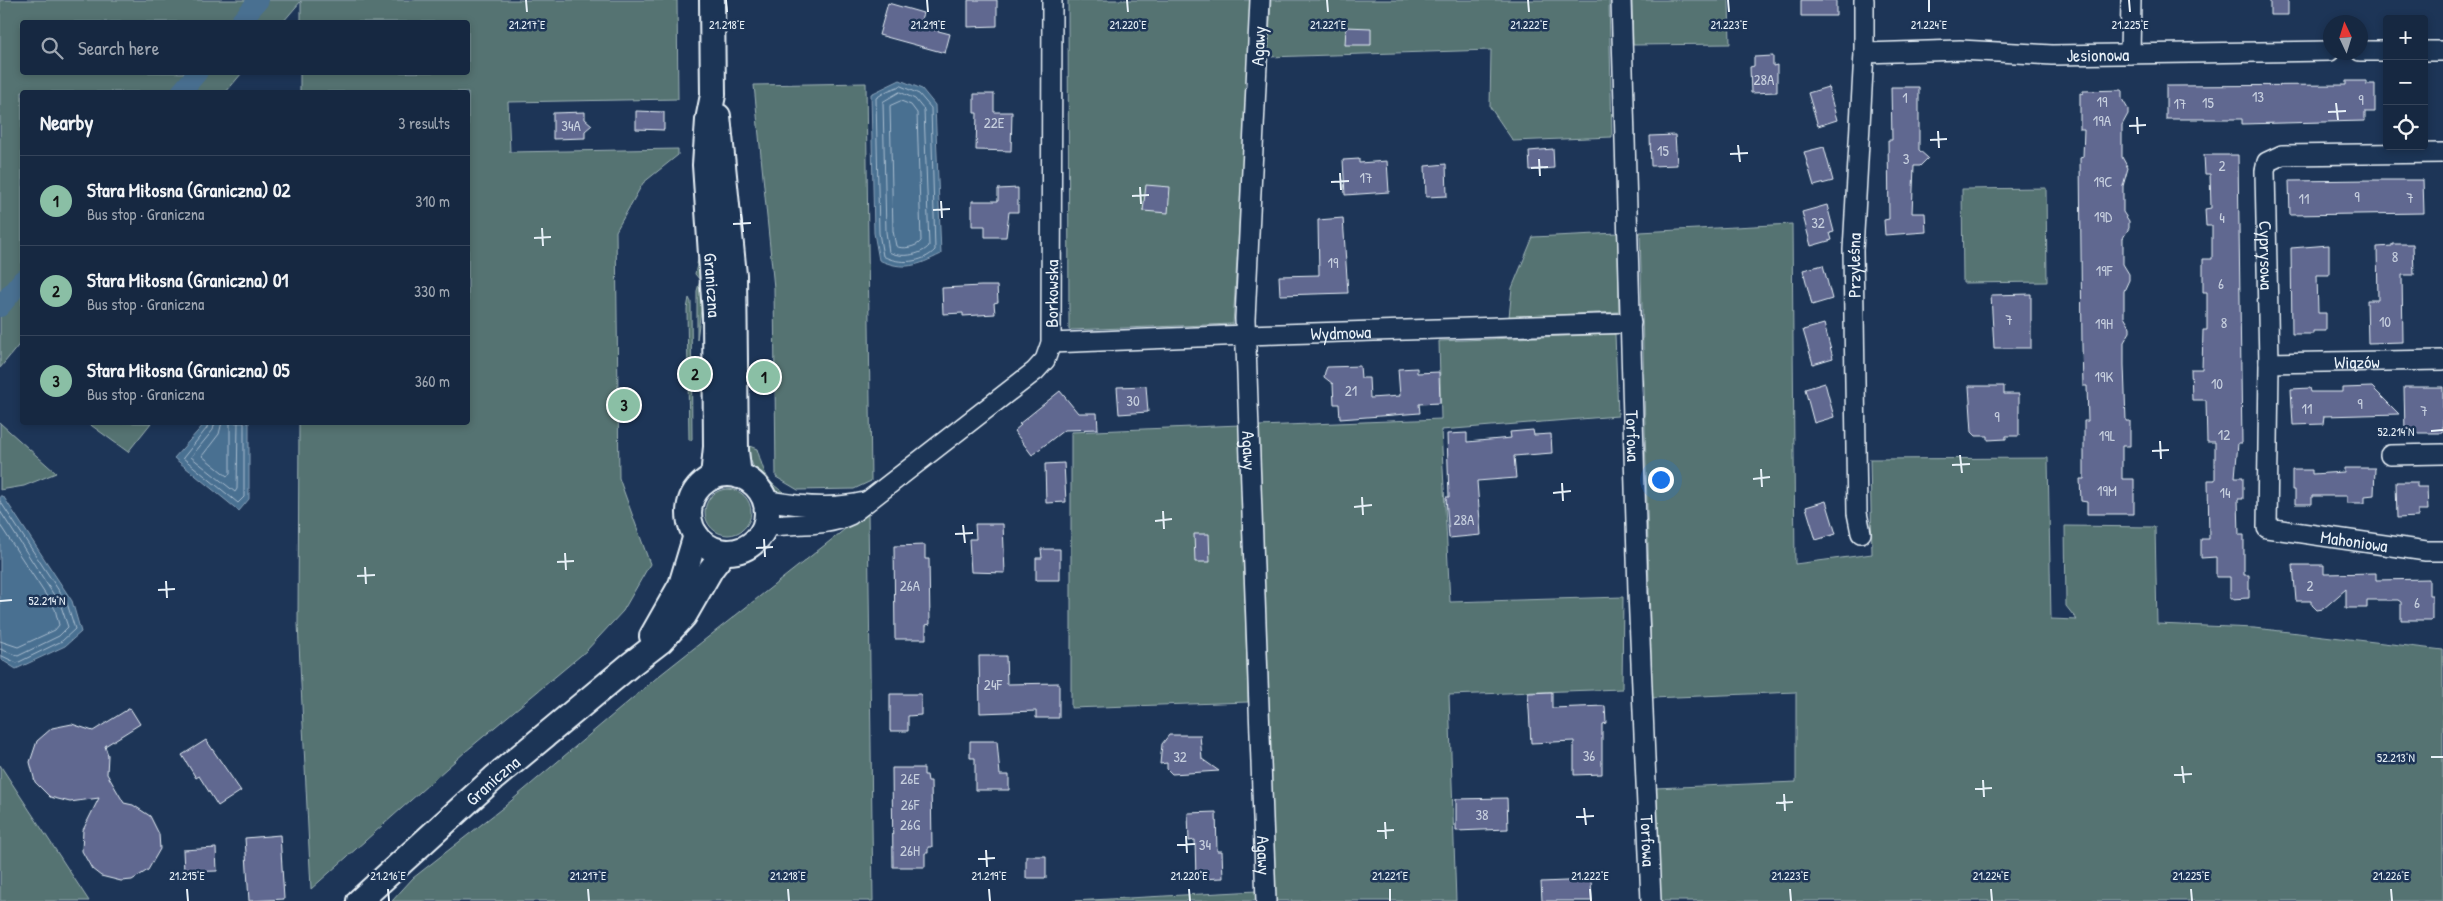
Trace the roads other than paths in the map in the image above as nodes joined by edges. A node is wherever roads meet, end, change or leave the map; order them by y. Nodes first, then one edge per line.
1 (712, 0) edge
2 (1052, 0) edge
3 (1260, 0) edge
4 (1621, 0) edge
5 (1864, 0) edge
6 (2131, 0) edge
7 (2323, 51) edge
8 (2368, 51) edge
9 (2383, 51) edge
10 (2428, 51) edge
11 (2443, 51) edge
12 (1864, 53) junction
13 (2130, 54) junction
14 (713, 95) junction
15 (2443, 152) edge
16 (1631, 323) junction
17 (1246, 335) junction
18 (1050, 344) junction
19 (2443, 360) edge
20 (2269, 363) junction
21 (2443, 454) edge
22 (2390, 455) dead end
23 (739, 476) junction
24 (713, 477) junction
25 (765, 500) junction
26 (866, 501) junction
27 (764, 527) junction
28 (2267, 528) joint
29 (1861, 533) dead end
30 (696, 535) junction
31 (2443, 551) edge
32 (724, 552) junction
33 (630, 664) junction
34 (359, 901) edge
35 (1266, 901) edge
36 (1651, 901) edge

1 - 14 street, Graniczna
2 - 18 street, Borkowska
3 - 17 street, Agawy
4 - 16 street, Torfowa
5 - 12 street, Przyleśna
6 - 13 street
7 - 13 street, Jesionowa
8 - 9 street
10 - 11 street
12 - 13 street, Jesionowa
12 - 29 street, Przyleśna
14 - 23 street, Graniczna
14 - 24 street, Graniczna
15 - 20 street, Cyprysowa
16 - 17 street, Wydmowa
16 - 36 street, Torfowa
17 - 18 street, Wydmowa
17 - 35 street, Agawy
18 - 26 street, Borkowska
19 - 20 street, Wiązów
20 - 28 street, Cyprysowa
21 - 22 street
23 - 24 street
23 - 25 street
24 - 30 street
25 - 26 street
25 - 27 street
26 - 27 street, Borkowska
27 - 32 street
28 - 31 street, Mahoniowa
30 - 32 street
30 - 33 street, Graniczna
32 - 33 street, Graniczna
33 - 34 street, Graniczna

